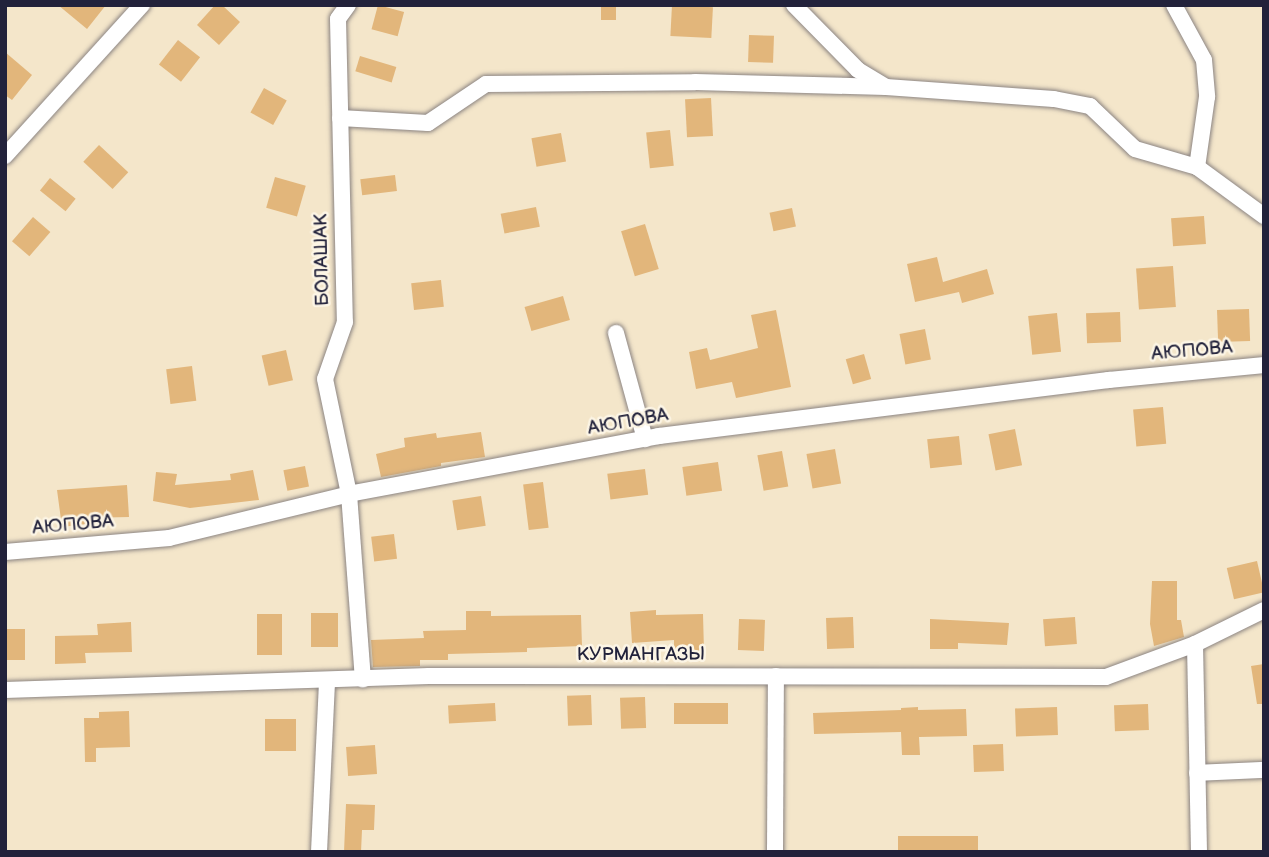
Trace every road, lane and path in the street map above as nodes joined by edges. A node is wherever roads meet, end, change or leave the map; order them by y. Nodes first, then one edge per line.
1 (142, 5) edge
2 (348, 5) edge
3 (793, 5) edge
4 (1174, 5) edge
5 (886, 87) junction
6 (340, 118) junction
7 (5, 156) edge
8 (1197, 167) junction
9 (1264, 216) edge
10 (616, 333) dead end
11 (1264, 365) edge
12 (645, 439) junction
13 (349, 494) junction
14 (5, 552) edge
15 (1264, 610) edge
16 (1195, 644) junction
17 (776, 676) junction
18 (363, 679) junction
19 (327, 680) junction
20 (5, 690) edge
21 (1264, 770) edge
22 (1198, 773) junction
23 (319, 852) edge
24 (775, 852) edge
25 (1199, 852) edge

1 - 7 street
2 - 6 street, БОЛАШАК
3 - 5 street
4 - 8 street
5 - 6 street
5 - 8 street
6 - 13 street, БОЛАШАК
8 - 9 street
10 - 12 street
11 - 12 street, АЮПОВА
12 - 13 street, АЮПОВА
13 - 14 street, АЮПОВА
13 - 18 street, БОЛАШАК
15 - 16 street, КУРМАНГАЗЫ
16 - 17 street, КУРМАНГАЗЫ
16 - 22 street
17 - 18 street, КУРМАНГАЗЫ
17 - 24 street
18 - 19 street, КУРМАНГАЗЫ
19 - 20 street, КУРМАНГАЗЫ
19 - 23 street
21 - 22 street
22 - 25 street

